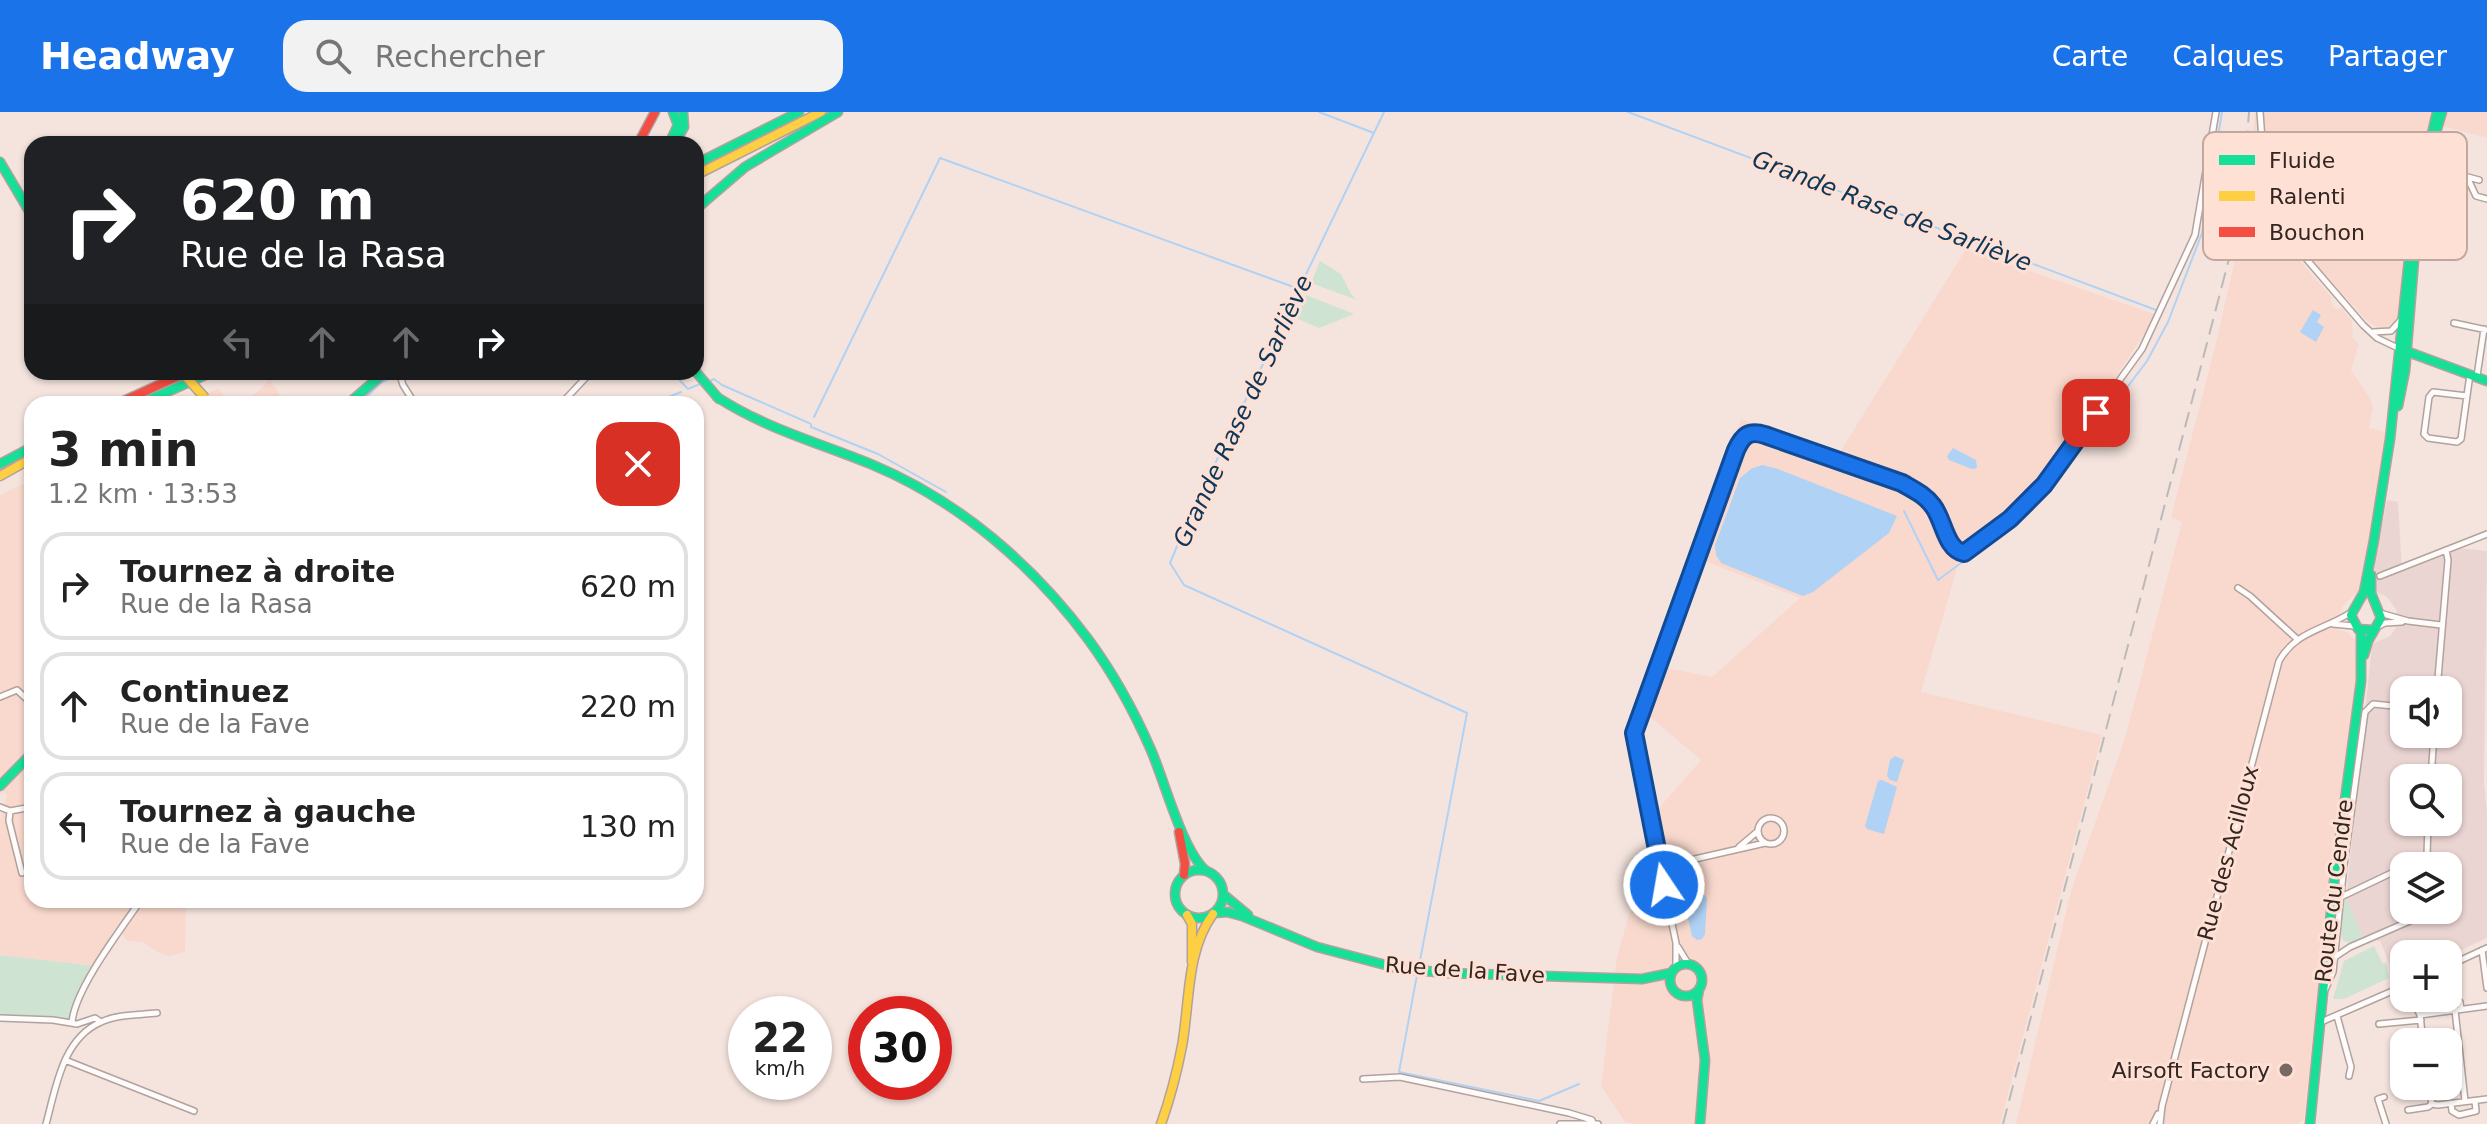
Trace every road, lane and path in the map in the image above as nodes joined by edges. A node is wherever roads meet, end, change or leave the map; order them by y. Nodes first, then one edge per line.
1 (655, 112) edge
2 (673, 112) edge
3 (683, 112) edge
4 (799, 112) edge
5 (821, 112) edge
6 (838, 112) edge
7 (2216, 112) edge
8 (2260, 112) edge
9 (2440, 112) edge
10 (2213, 132) edge
11 (2261, 132) edge
12 (2435, 132) edge
13 (642, 136) edge
14 (674, 136) edge
15 (677, 136) edge
16 (704, 160) edge
17 (0, 162) edge
18 (704, 171) edge
19 (2467, 177) joint
20 (2479, 180) dead end
21 (2203, 188) edge
22 (2487, 199) edge
23 (704, 201) edge
24 (24, 202) edge
25 (2307, 260) edge
26 (2409, 260) edge
27 (2413, 260) edge
28 (2404, 315) junction
29 (2454, 323) dead end
30 (2485, 329) edge
31 (2372, 332) junction
32 (2404, 350) junction
33 (2427, 358) junction
34 (2405, 371) junction
35 (2474, 375) junction
36 (168, 380) edge
37 (191, 380) edge
38 (194, 380) edge
39 (376, 380) edge
40 (584, 380) edge
41 (701, 380) edge
42 (2487, 381) edge
43 (134, 396) edge
44 (158, 396) edge
45 (203, 396) edge
46 (357, 396) edge
47 (568, 396) edge
48 (2467, 396) junction
49 (2390, 439) junction
50 (24, 451) edge
51 (24, 462) edge
52 (0, 464) edge
53 (0, 476) edge
54 (2487, 534) edge
55 (2446, 550) junction
56 (2371, 552) junction
57 (2380, 576) dead end
58 (2238, 588) dead end
59 (2358, 604) junction
60 (2373, 604) junction
61 (2351, 612) junction
62 (2380, 613) junction
63 (2408, 621) junction
64 (2328, 624) junction
65 (2441, 625) junction
66 (2357, 628) junction
67 (2375, 629) junction
68 (2297, 639) junction
69 (2363, 658) junction
70 (2438, 676) edge
71 (0, 697) edge
72 (24, 697) edge
73 (2390, 706) edge
74 (24, 761) edge
75 (0, 786) edge
76 (1169, 799) junction
77 (0, 807) edge
78 (24, 808) edge
79 (10, 811) junction
80 (1758, 831) junction
81 (2428, 836) edge
82 (1765, 843) junction
83 (1734, 849) junction
84 (1660, 867) junction
85 (1206, 871) junction
86 (22, 873) dead end
87 (1184, 875) junction
88 (2342, 877) junction
89 (2359, 886) junction
90 (1224, 895) junction
91 (2341, 897) junction
92 (136, 908) edge
93 (1214, 913) junction
94 (1186, 914) junction
95 (2403, 924) edge
96 (1293, 938) junction
97 (2336, 940) junction
98 (1676, 943) junction
99 (2350, 947) junction
100 (2485, 949) edge
101 (2334, 958) junction
102 (2462, 960) edge
103 (1689, 965) junction
104 (1674, 971) junction
105 (1642, 979) junction
106 (1191, 980) junction
107 (1671, 986) junction
108 (2487, 988) edge
109 (1699, 990) junction
110 (2390, 992) edge
111 (2322, 995) junction
112 (1685, 996) junction
113 (2487, 1006) edge
114 (2321, 1008) junction
115 (2462, 1009) edge
116 (2418, 1012) edge
117 (2441, 1012) edge
118 (2458, 1012) edge
119 (157, 1013) dead end
120 (2432, 1013) joint
121 (2337, 1016) junction
122 (2420, 1017) junction
123 (0, 1018) edge
124 (101, 1022) junction
125 (2320, 1022) junction
126 (72, 1023) junction
127 (2379, 1024) dead end
128 (1701, 1025) junction
129 (2421, 1028) edge
130 (65, 1060) junction
131 (2349, 1076) dead end
132 (1363, 1079) dead end
133 (1701, 1096) junction
134 (2384, 1097) dead end
135 (2487, 1099) edge
136 (2431, 1100) edge
137 (2465, 1101) junction
138 (2475, 1101) junction
139 (2451, 1103) junction
140 (2432, 1104) junction
141 (2162, 1106) junction
142 (2408, 1110) dead end
143 (194, 1111) dead end
144 (1596, 1123) edge
145 (46, 1124) edge
146 (1161, 1124) edge
147 (1560, 1124) edge
148 (1693, 1124) edge
149 (1700, 1124) edge
150 (2153, 1124) edge
151 (2160, 1124) edge
152 (2310, 1124) edge
153 (2386, 1124) edge

1 - 13 main road
2 - 14 main road
3 - 15 main road
4 - 16 main road
5 - 18 main road
6 - 23 main road
7 - 10 street
8 - 11 street
9 - 12 main road
17 - 24 main road
19 - 20 street
19 - 22 street
21 - 84 street
25 - 31 street
26 - 28 main road
27 - 32 main road
28 - 31 street
28 - 32 main road
29 - 30 street
30 - 35 street
31 - 32 street
32 - 33 main road
32 - 34 main road
32 - 49 main road
33 - 34 main road
33 - 35 main road
34 - 49 main road
35 - 42 main road
35 - 48 street
36 - 43 main road
37 - 45 main road, bridge
38 - 44 main road
39 - 46 main road
40 - 47 street
41 - 76 main road
48 - 48 street
49 - 56 main road
50 - 52 main road
51 - 53 main road
54 - 55 street
55 - 57 street
55 - 65 street
56 - 59 main road
56 - 60 main road
58 - 68 street
59 - 60 main road
59 - 61 main road
60 - 62 main road
61 - 64 street
61 - 66 main road
62 - 63 street
62 - 67 main road
63 - 65 street
63 - 67 street
64 - 66 street
64 - 68 street
65 - 70 street
66 - 67 main road
66 - 69 main road, Route du Cendre
67 - 69 main road, Route du Cendre
68 - 141 street, Rue des Acilloux
69 - 111 main road, Route du Cendre
71 - 72 street
73 - 88 street
74 - 75 main road
76 - 85 main road
76 - 87 main road
77 - 79 street
78 - 79 street
79 - 86 street
80 - 82 street
80 - 82 street
80 - 83 street
81 - 89 street
82 - 83 street
83 - 84 street
84 - 98 street
85 - 87 main road
85 - 90 main road
87 - 94 main road
88 - 89 street
88 - 91 street
89 - 91 street
90 - 93 main road
90 - 96 main road, Rue de la Fave
91 - 97 street
92 - 126 street
93 - 94 main road
93 - 96 main road, Rue de la Fave
93 - 106 main road
94 - 106 main road
95 - 99 street
96 - 105 main road, Rue de la Fave
97 - 99 street
97 - 101 street
98 - 103 street
98 - 104 street
99 - 101 street
100 - 102 street
100 - 108 street
101 - 111 street
103 - 104 main road
103 - 109 main road
104 - 105 main road, Rue de la Fave
104 - 107 main road
105 - 107 main road, Rue de la Fave
106 - 146 main road
107 - 112 main road
109 - 112 main road
109 - 128 main road
110 - 121 street
111 - 114 main road, Route du Cendre
112 - 128 main road
113 - 115 street
114 - 121 street
114 - 125 main road, Route du Cendre
116 - 122 street
117 - 120 street
118 - 137 street
119 - 124 street
120 - 122 street
121 - 125 street
121 - 131 street
122 - 127 street
122 - 129 street
123 - 126 street
124 - 126 street
124 - 130 street
125 - 152 main road, Route du Cendre
128 - 133 main road
130 - 143 street
130 - 145 street
132 - 144 street
133 - 148 main road
133 - 149 main road
134 - 153 street
135 - 138 street
136 - 140 street
137 - 138 street
137 - 139 street
138 - 139 street
139 - 140 street
140 - 142 street
141 - 150 street, Rue des Acilloux
141 - 151 street, Rue des Acilloux
144 - 147 street

